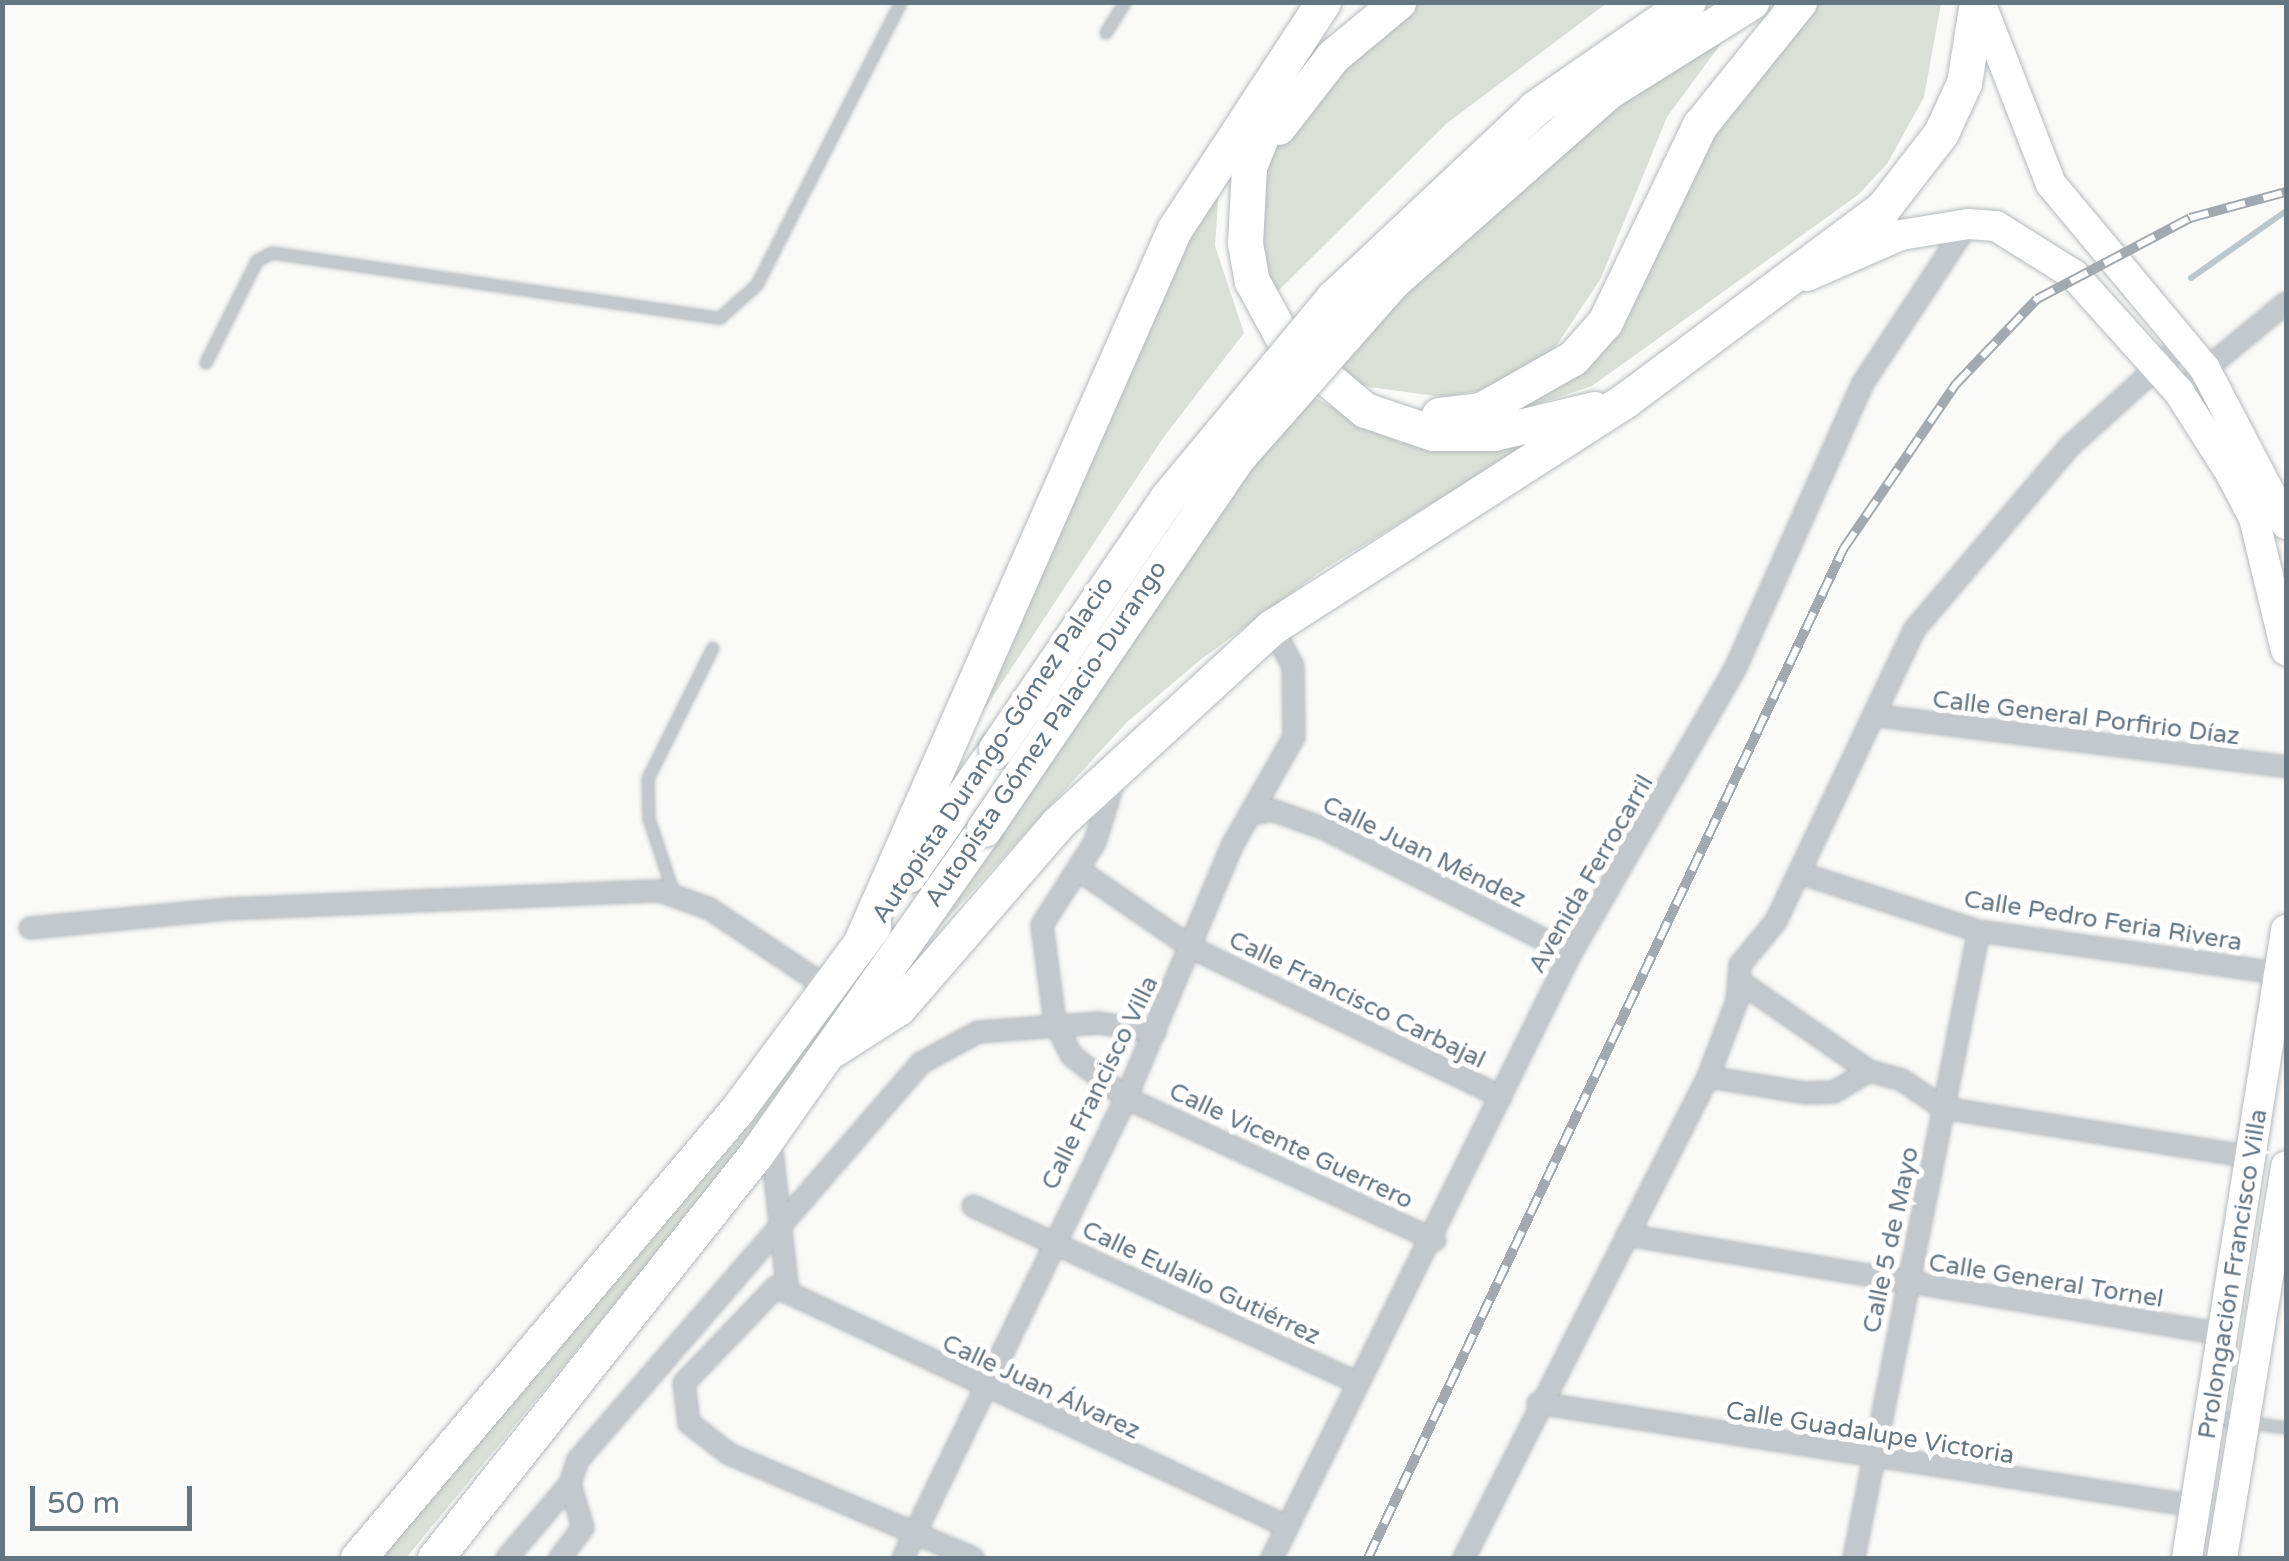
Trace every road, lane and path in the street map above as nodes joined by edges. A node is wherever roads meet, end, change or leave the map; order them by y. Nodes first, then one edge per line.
1 (900, 2) edge
2 (1125, 2) edge
3 (1324, 2) edge
4 (1398, 2) edge
5 (1688, 2) edge
6 (1752, 2) edge
7 (1799, 2) edge
8 (1978, 2) edge
9 (1106, 33) dead end
10 (1249, 167) junction
11 (1968, 224) junction
12 (1791, 283) junction
13 (2286, 302) edge
14 (2179, 340) junction
15 (2152, 360) junction
16 (206, 363) dead end
17 (2206, 369) junction
18 (2179, 392) junction
19 (1624, 401) junction
20 (1365, 410) junction
21 (2286, 524) edge
22 (1272, 627) junction
23 (713, 648) dead end
24 (2286, 650) edge
25 (1879, 716) junction
26 (1119, 762) junction
27 (2286, 767) edge
28 (1252, 814) junction
29 (1080, 871) junction
30 (1800, 873) junction
31 (675, 894) junction
32 (30, 928) dead end
33 (2286, 930) edge
34 (1978, 931) junction
35 (860, 944) junction
36 (1192, 948) junction
37 (1571, 953) junction
38 (2282, 973) edge
39 (1739, 980) junction
40 (828, 988) junction
41 (1055, 1023) junction
42 (1156, 1032) junction
43 (832, 1050) junction
44 (1868, 1071) junction
45 (1708, 1077) junction
46 (1501, 1096) junction
47 (1126, 1098) junction
48 (1942, 1108) junction
49 (770, 1134) junction
50 (2252, 1157) junction
51 (2286, 1166) edge
52 (973, 1206) dead end
53 (786, 1228) junction
54 (1626, 1235) junction
55 (1435, 1240) junction
56 (1050, 1241) junction
57 (1910, 1286) junction
58 (782, 1290) junction
59 (2222, 1334) junction
60 (664, 1366) junction
61 (1354, 1381) junction
62 (979, 1387) junction
63 (680, 1396) junction
64 (1538, 1403) junction
65 (2211, 1418) junction
66 (2243, 1423) junction
67 (2286, 1428) edge
68 (1868, 1461) junction
69 (570, 1484) junction
70 (2194, 1506) junction
71 (1288, 1527) junction
72 (915, 1529) junction
73 (565, 1554) edge
74 (358, 1558) edge
75 (435, 1558) edge
76 (507, 1558) edge
77 (591, 1558) edge
78 (902, 1558) edge
79 (973, 1558) edge
80 (1272, 1558) edge
81 (1466, 1558) edge
82 (1854, 1558) edge
83 (2187, 1558) edge
84 (2222, 1558) edge

1 - 16 lane
2 - 9 lane
3 - 10 highway
3 - 35 highway
4 - 10 highway
5 - 35 highway, Autopista Durango-Gómez Palacio, bridge
6 - 43 highway, Autopista Gómez Palacio-Durango, bridge
7 - 20 highway
8 - 12 highway
8 - 14 main road
10 - 20 highway
11 - 12 main road
11 - 15 main road
11 - 37 street, Avenida Ferrocarril
12 - 19 highway
13 - 17 street
14 - 15 street
14 - 17 main road
15 - 18 main road
15 - 25 street
17 - 18 street
17 - 21 main road
18 - 24 main road
19 - 20 highway
19 - 22 highway
22 - 26 highway
22 - 28 street, Calle Francisco Villa
23 - 31 lane
25 - 27 street, Calle General Porfirio Díaz
25 - 30 street
26 - 29 street
26 - 43 highway
28 - 36 street, Calle Francisco Villa
28 - 37 street, Calle Juan Méndez
29 - 36 street, Calle Francisco Carbajal
29 - 41 street
30 - 34 street, Calle Pedro Feria Rivera
30 - 39 street
31 - 32 street
31 - 40 street
33 - 38 main road, Prolongación Francisco Villa
34 - 38 street, Calle Pedro Feria Rivera
34 - 48 street, Calle 5 de Mayo
35 - 40 highway, Autopista Durango-Gómez Palacio
36 - 42 street, Calle Francisco Villa
36 - 46 street, Calle Francisco Carbajal
37 - 46 street, Avenida Ferrocarril
38 - 50 main road, Prolongación Francisco Villa
39 - 44 street
39 - 45 street
40 - 74 highway, Autopista Durango-Gómez Palacio
41 - 42 street
41 - 47 street, Calle Vicente Guerrero
41 - 53 street
42 - 47 street, Calle Francisco Villa
43 - 49 highway, Autopista Gómez Palacio-Durango
44 - 45 street
44 - 48 street
45 - 54 street
46 - 55 street, Avenida Ferrocarril
47 - 55 street, Calle Vicente Guerrero
47 - 56 street, Calle Francisco Villa
48 - 50 street
48 - 57 street, Calle 5 de Mayo
49 - 53 street
49 - 75 highway, Autopista Gómez Palacio-Durango
50 - 59 main road, Prolongación Francisco Villa
51 - 66 main road, Prolongación Francisco Villa
52 - 56 street, Calle Eulalio Gutiérrez
53 - 58 street
53 - 60 street
54 - 57 street, Calle General Tornel
54 - 64 street
55 - 61 street, Avenida Ferrocarril
56 - 61 street, Calle Eulalio Gutiérrez
56 - 62 street, Calle Francisco Villa
57 - 59 street, Calle General Tornel
57 - 68 street, Calle 5 de Mayo
58 - 62 street, Calle Juan Álvarez
58 - 63 street
59 - 65 main road, Prolongación Francisco Villa
60 - 63 street
60 - 69 street
61 - 71 street, Avenida Ferrocarril
62 - 71 street, Calle Juan Álvarez
62 - 72 street, Calle Francisco Villa
63 - 72 street
64 - 68 street, Calle Guadalupe Victoria
64 - 81 street
65 - 66 lane
65 - 70 main road, Prolongación Francisco Villa
66 - 67 lane
66 - 84 main road, Prolongación Francisco Villa
68 - 70 street, Calle Guadalupe Victoria
68 - 82 street, Calle 5 de Mayo
69 - 73 street
69 - 76 street
70 - 83 main road, Prolongación Francisco Villa
71 - 80 street, Avenida Ferrocarril
72 - 78 street, Calle Francisco Villa
72 - 79 street
73 - 77 street

